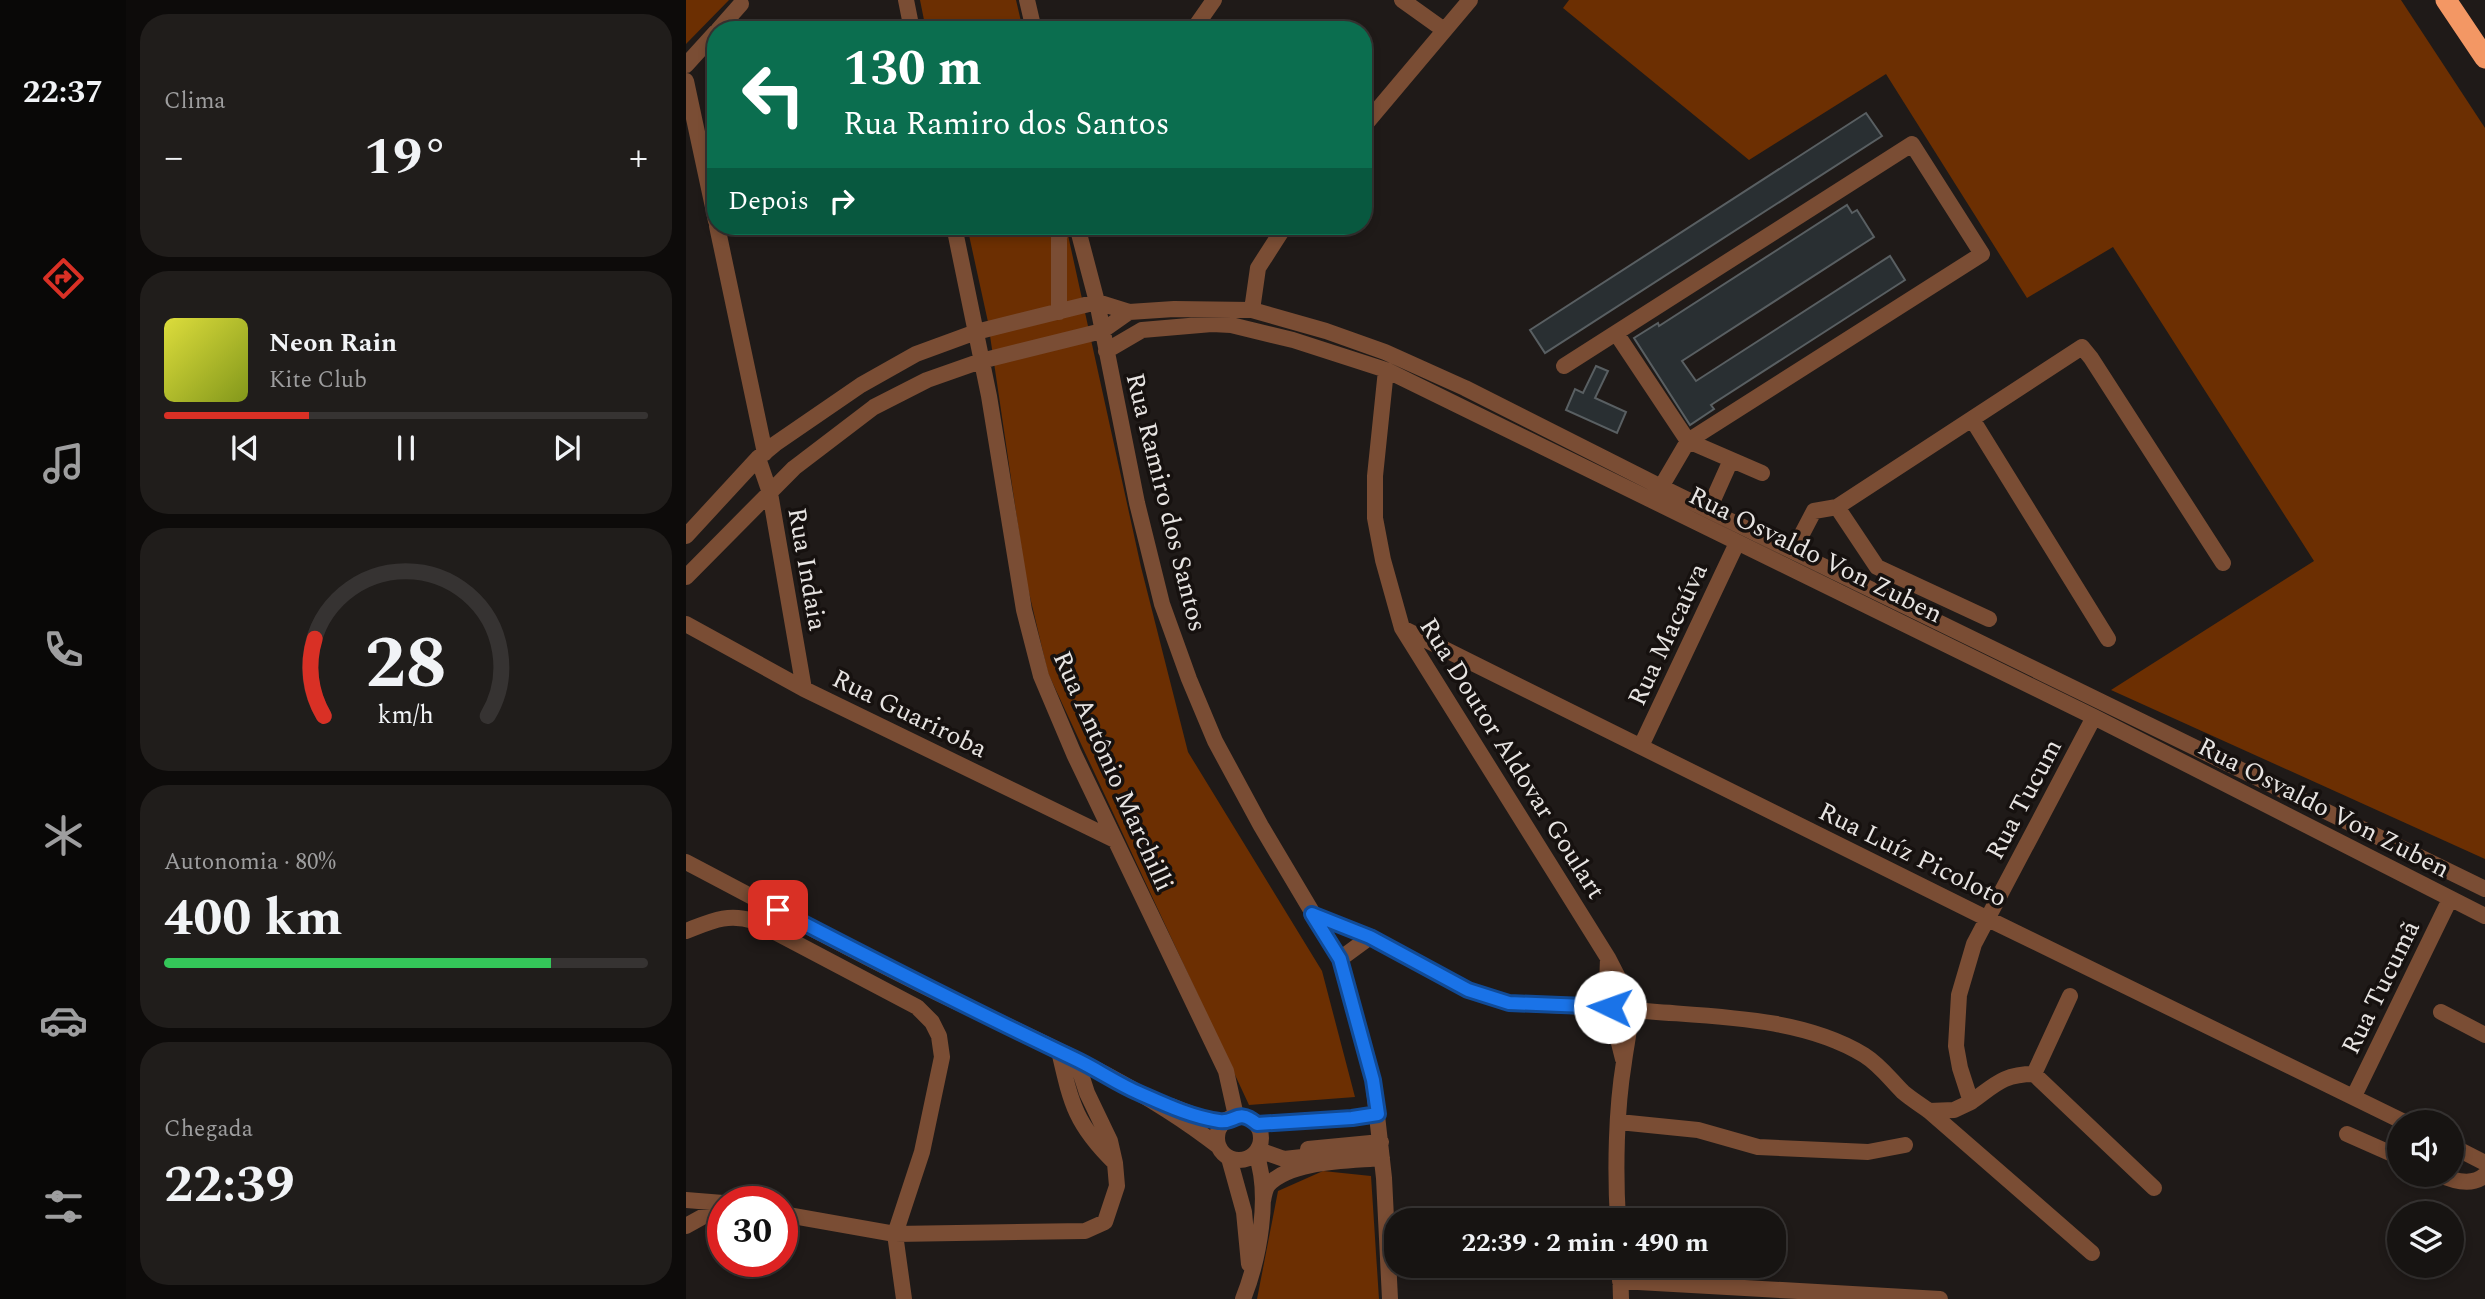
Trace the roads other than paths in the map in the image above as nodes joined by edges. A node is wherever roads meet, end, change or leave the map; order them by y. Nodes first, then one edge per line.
1 (906, 0) edge
2 (1027, 0) edge
3 (1214, 0) edge
4 (1402, 0) edge
5 (1470, 0) edge
6 (2446, 0) edge
7 (741, 4) dead end
8 (726, 21) edge
9 (910, 21) edge
10 (1032, 21) edge
11 (1199, 21) edge
12 (1444, 30) junction
13 (707, 42) edge
14 (2485, 58) edge
15 (686, 65) edge
16 (686, 82) edge
17 (1372, 114) edge
18 (707, 181) edge
19 (718, 235) edge
20 (956, 235) edge
21 (1060, 235) edge
22 (1079, 235) edge
23 (1279, 235) edge
24 (1097, 302) junction
25 (1252, 310) junction
26 (1059, 312) junction
27 (1129, 312) junction
28 (1102, 331) junction
29 (976, 332) junction
30 (1616, 333) junction
31 (1106, 351) junction
32 (981, 361) junction
33 (1564, 366) dead end
34 (1386, 370) junction
35 (1972, 419) junction
36 (1689, 441) junction
37 (762, 455) junction
38 (1731, 460) junction
39 (1762, 473) dead end
40 (1661, 487) junction
41 (770, 494) junction
42 (1837, 507) junction
43 (1709, 509) junction
44 (686, 536) edge
45 (1737, 542) junction
46 (1793, 551) junction
47 (2223, 563) dead end
48 (686, 577) edge
49 (1989, 619) dead end
50 (686, 624) edge
51 (1402, 628) junction
52 (2108, 639) dead end
53 (804, 689) junction
54 (2094, 717) junction
55 (1641, 746) junction
56 (1115, 840) junction
57 (686, 862) edge
58 (2485, 889) edge
59 (2450, 899) junction
60 (1312, 914) junction
61 (2485, 916) edge
62 (1987, 919) junction
63 (686, 930) edge
64 (1370, 937) junction
65 (1340, 959) junction
66 (2070, 996) dead end
67 (1621, 1007) junction
68 (2441, 1012) dead end
69 (2485, 1035) edge
70 (1059, 1051) junction
71 (1076, 1059) junction
72 (2034, 1074) junction
73 (1136, 1092) junction
74 (2354, 1096) junction
75 (1972, 1102) junction
76 (1930, 1111) junction
77 (2387, 1113) edge
78 (1378, 1114) junction
79 (1230, 1119) junction
80 (1619, 1122) junction
81 (1257, 1124) junction
82 (2347, 1134) dead end
83 (1905, 1145) dead end
84 (1259, 1149) junction
85 (1382, 1150) junction
86 (1223, 1152) junction
87 (2387, 1152) edge
88 (2464, 1152) edge
89 (1115, 1163) junction
90 (2485, 1163) edge
91 (2485, 1175) edge
92 (2464, 1181) edge
93 (2154, 1188) dead end
94 (686, 1200) edge
95 (707, 1202) edge
96 (1262, 1207) junction
97 (1617, 1208) edge
98 (707, 1214) edge
99 (798, 1217) edge
100 (686, 1226) edge
101 (895, 1234) junction
102 (2092, 1253) dead end
103 (1620, 1278) edge
104 (1682, 1278) edge
105 (1251, 1280) junction
106 (904, 1299) edge
107 (1244, 1299) edge
108 (1390, 1299) edge
109 (1621, 1299) edge
110 (1940, 1299) edge

1 - 9 street
2 - 10 street
3 - 11 street
4 - 12 street
5 - 12 street
6 - 14 highway
7 - 8 street
12 - 17 street
13 - 15 street
16 - 18 street, Rua Indaia
19 - 37 street, Rua Indaia
20 - 29 street, Rua Antônio Marchilli
21 - 26 street
22 - 24 street, Rua Ramiro dos Santos
23 - 25 street
24 - 26 street
24 - 27 street, Rua Osvaldo Von Zuben
24 - 28 street, Rua Ramiro dos Santos
25 - 27 street, Rua Osvaldo Von Zuben
25 - 40 street, Rua Osvaldo Von Zuben
26 - 29 street
27 - 28 street
28 - 31 street, Rua Ramiro dos Santos
28 - 32 street
29 - 32 street, Rua Antônio Marchilli
29 - 37 street
30 - 33 street
30 - 36 street
30 - 36 street
31 - 34 street, Rua Osvaldo Von Zuben
31 - 60 street, Rua Ramiro dos Santos
32 - 41 street
32 - 56 street, Rua Antônio Marchilli
34 - 45 street, Rua Osvaldo Von Zuben
34 - 51 street, Rua Doutor Aldovar Goulart
35 - 42 street
35 - 47 street
35 - 52 street
36 - 38 street
36 - 40 street
37 - 41 street, Rua Indaia
37 - 44 street
38 - 39 street
38 - 43 street
40 - 43 street, Rua Osvaldo Von Zuben
41 - 48 street
41 - 53 street, Rua Indaia
42 - 46 street
42 - 49 street
43 - 46 street, Rua Osvaldo Von Zuben
45 - 54 street, Rua Osvaldo Von Zuben
45 - 55 street, Rua Macaúva
46 - 58 street, Rua Osvaldo Von Zuben
50 - 53 street, Rua Guariroba
51 - 55 street, Rua Luíz Picoloto
51 - 67 street, Rua Doutor Aldovar Goulart
53 - 56 street, Rua Guariroba
54 - 59 street, Rua Osvaldo Von Zuben
54 - 62 street, Rua Tucum
55 - 62 street, Rua Luíz Picoloto
56 - 79 street, Rua Antônio Marchilli
57 - 70 street
59 - 61 street, Rua Osvaldo Von Zuben
59 - 74 street, Rua Tucumã
60 - 64 street
60 - 65 street, Rua Ramiro dos Santos
62 - 74 street, Rua Luíz Picoloto
62 - 75 street, Rua Tucum
63 - 101 street
64 - 65 street
64 - 67 street
65 - 78 street, Rua Ramiro dos Santos
66 - 72 street
67 - 76 street
67 - 80 street, Rua Doutor Aldovar Goulart
68 - 69 street
70 - 71 street
70 - 89 street
71 - 73 street
71 - 89 street
72 - 75 street
72 - 93 street
73 - 79 street
73 - 86 street
74 - 77 street, Rua Luíz Picoloto
75 - 76 street
76 - 102 street
78 - 81 street
78 - 85 street, Rua Ramiro dos Santos
79 - 81 street
79 - 86 street
80 - 83 street
80 - 97 street, Rua Doutor Aldovar Goulart
81 - 84 street
82 - 87 street
84 - 85 street
84 - 86 street
84 - 96 street
85 - 96 street
85 - 108 street, Rua Ramiro dos Santos
86 - 105 street
88 - 90 street
89 - 101 street
91 - 92 street
94 - 95 street
96 - 105 street
98 - 100 street
99 - 101 street
101 - 106 street
103 - 109 street
104 - 110 street
105 - 107 street

